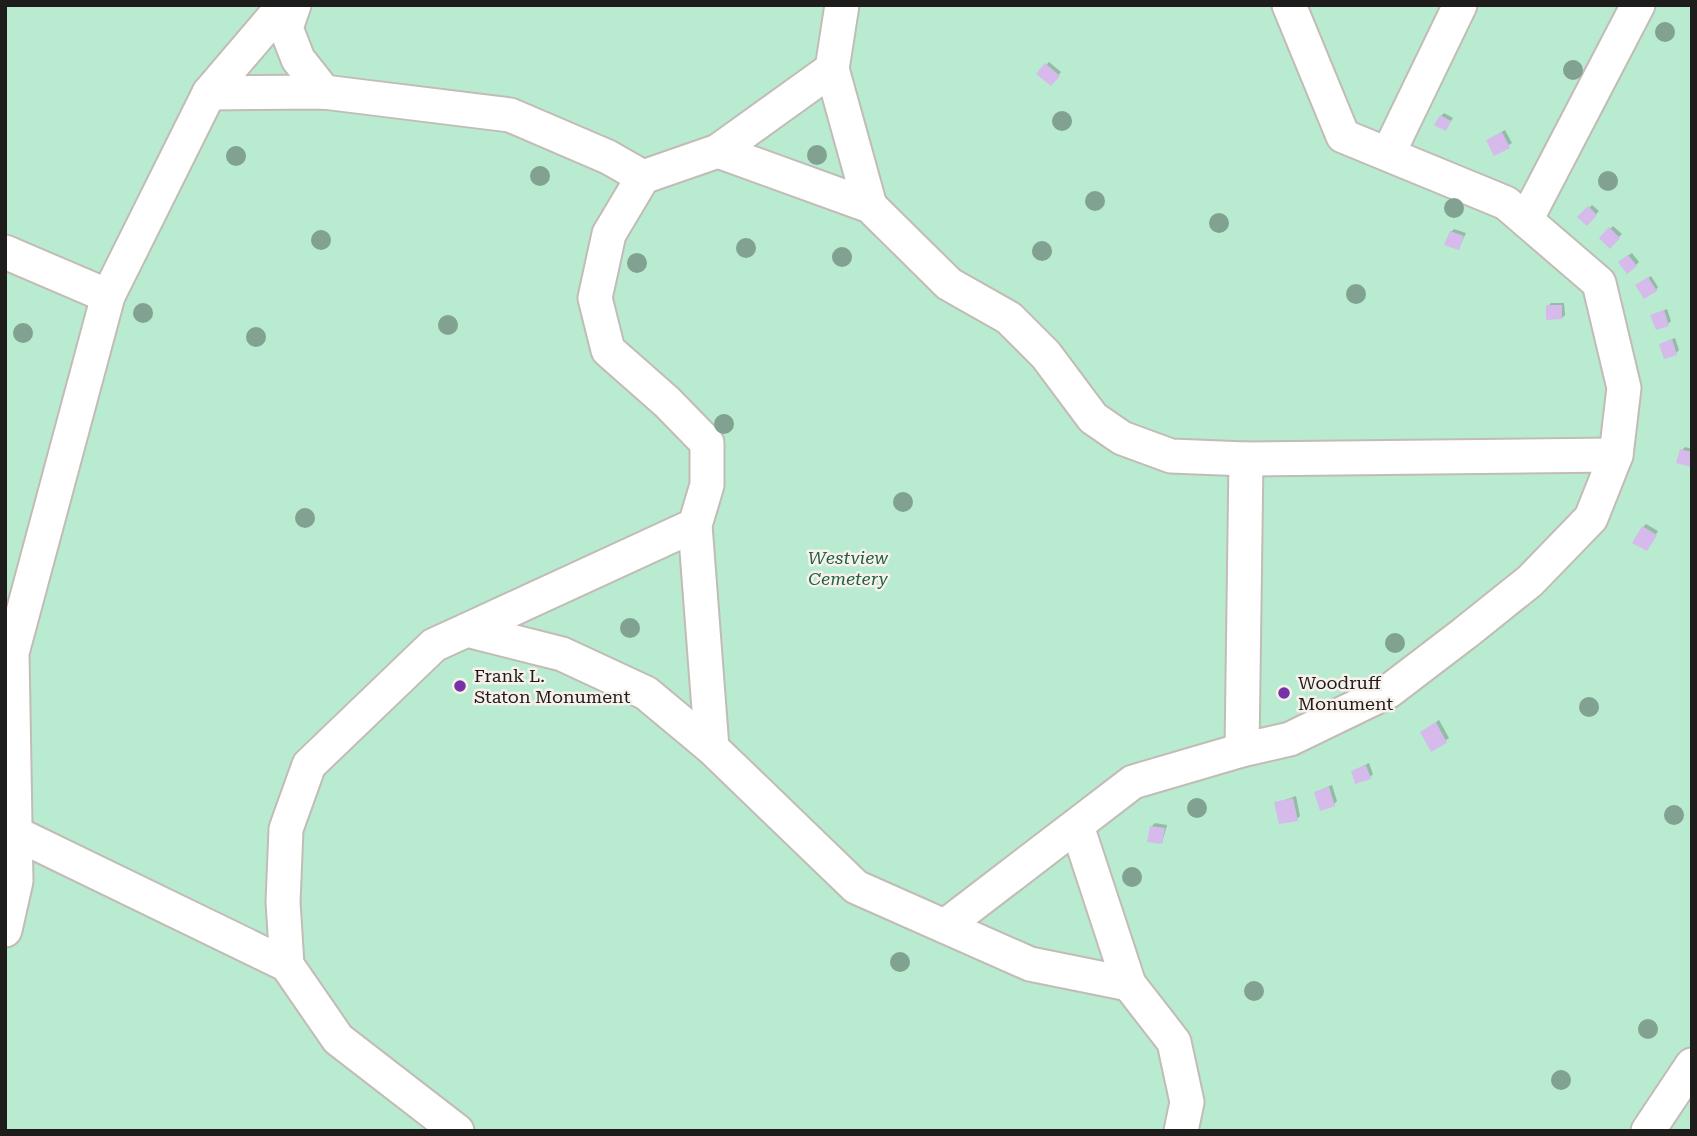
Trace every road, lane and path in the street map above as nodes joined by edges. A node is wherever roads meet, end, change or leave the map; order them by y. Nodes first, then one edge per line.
1 (284, 5) edge
2 (294, 5) edge
3 (842, 5) edge
4 (1289, 5) edge
5 (1460, 5) edge
6 (1638, 5) edge
7 (832, 69) junction
8 (324, 92) junction
9 (209, 93) junction
10 (718, 151) junction
11 (1388, 154) junction
12 (643, 177) junction
13 (870, 206) junction
14 (1526, 220) junction
15 (5, 251) edge
16 (108, 296) junction
17 (1616, 455) junction
18 (1246, 459) junction
19 (695, 525) junction
20 (467, 630) junction
21 (712, 748) junction
22 (1242, 750) junction
23 (1077, 826) junction
24 (15, 833) junction
25 (7, 913) edge
26 (945, 926) junction
27 (287, 965) junction
28 (1129, 984) junction
29 (1692, 1065) edge
30 (457, 1131) edge
31 (1181, 1131) edge
32 (1648, 1131) edge

1 - 9 lane
2 - 8 lane
3 - 7 lane
4 - 11 lane
5 - 11 lane
6 - 14 lane
7 - 10 lane
7 - 13 lane
8 - 9 lane
8 - 12 lane
9 - 16 lane
10 - 12 lane
10 - 13 lane
11 - 14 lane
12 - 19 lane
13 - 18 lane
14 - 17 lane
15 - 16 lane
16 - 24 lane
17 - 18 lane
17 - 22 lane
18 - 22 lane
19 - 20 lane
19 - 21 lane
20 - 21 lane
20 - 27 lane
21 - 26 lane
22 - 23 lane
23 - 26 lane
23 - 28 lane
24 - 25 lane
24 - 27 lane
26 - 28 lane
27 - 30 lane
28 - 31 lane
29 - 32 lane

